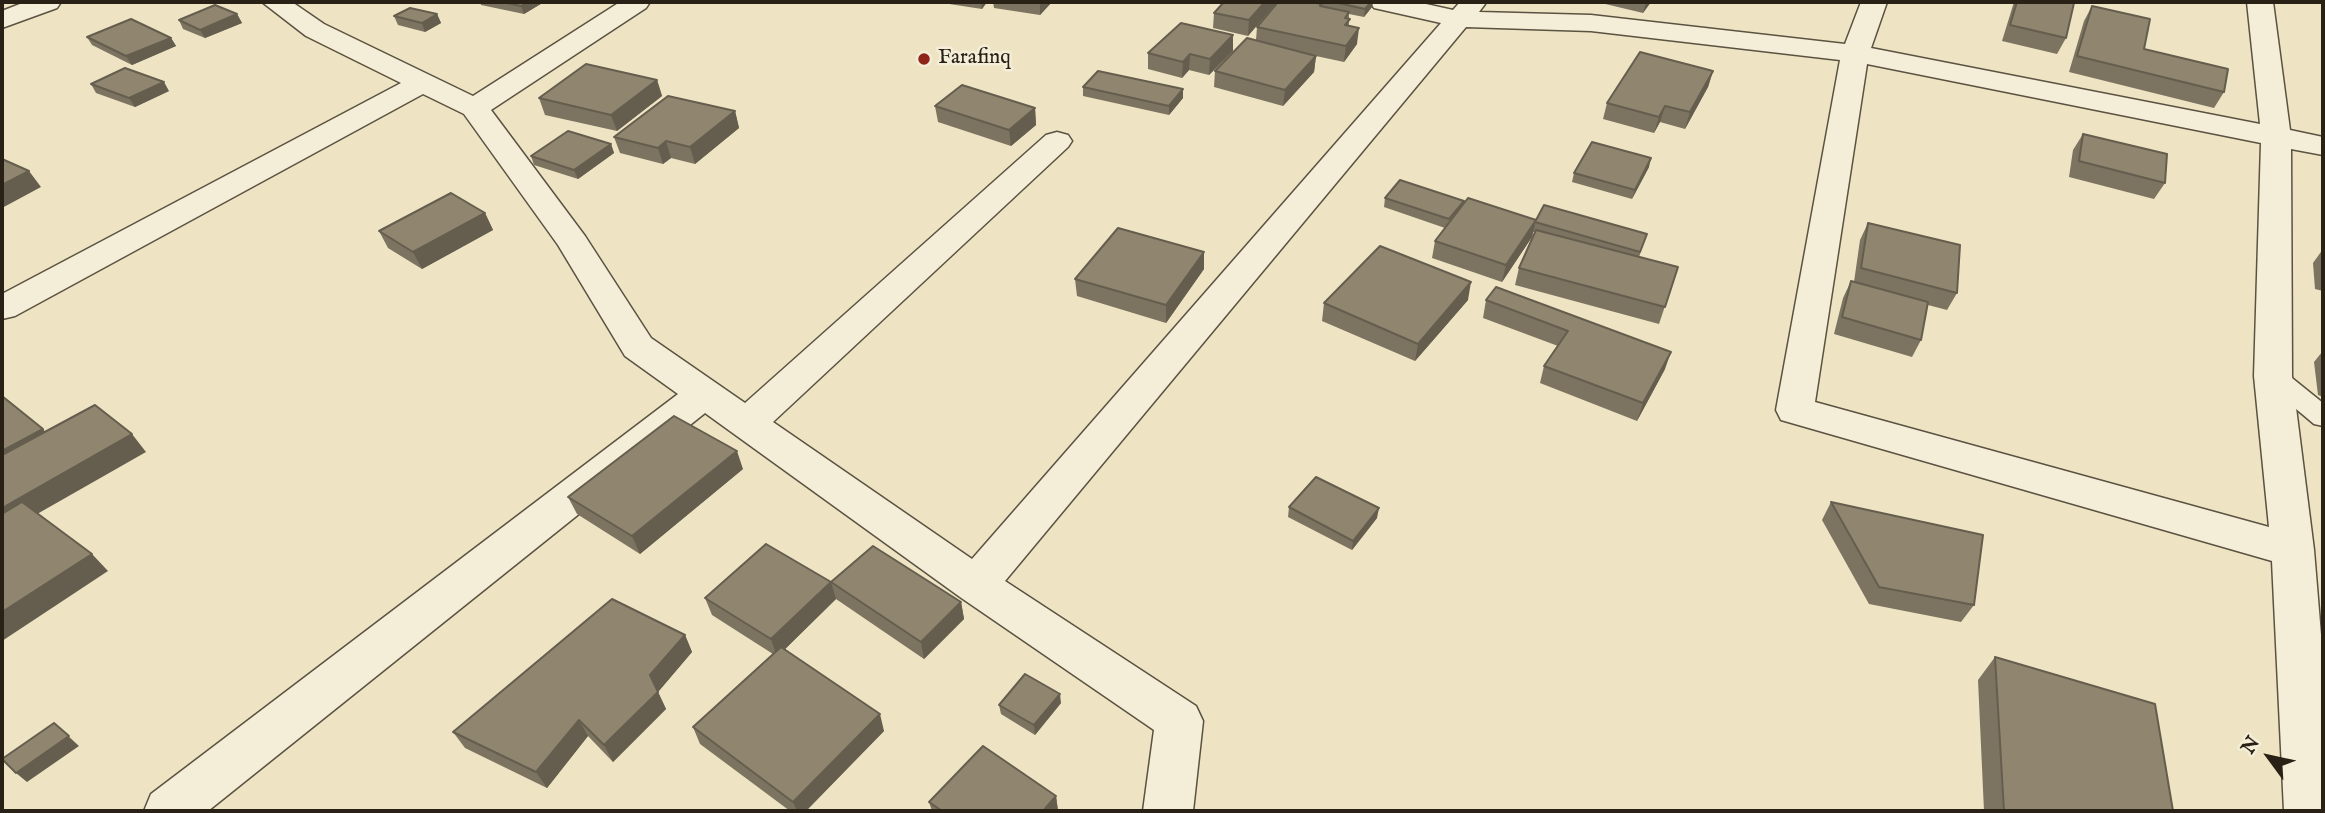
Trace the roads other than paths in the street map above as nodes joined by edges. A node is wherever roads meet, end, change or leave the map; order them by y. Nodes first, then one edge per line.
1 (48, 2) edge
2 (275, 2) edge
3 (637, 2) edge
4 (1383, 2) edge
5 (1874, 2) edge
6 (2260, 2) edge
7 (1466, 10) edge
8 (2, 20) edge
9 (1854, 54) junction
10 (423, 83) junction
11 (474, 108) junction
12 (2276, 137) junction
13 (1057, 141) dead end
14 (2323, 146) edge
15 (2, 308) edge
16 (2273, 376) junction
17 (704, 394) junction
18 (2323, 417) edge
19 (747, 424) junction
20 (2293, 550) junction
21 (976, 585) junction
22 (169, 811) edge
23 (1168, 811) edge
24 (2310, 811) edge

1 - 8 street
2 - 10 street
3 - 11 street
4 - 7 street
5 - 9 street
6 - 12 street
7 - 9 street
7 - 21 street
9 - 12 street
9 - 20 street
10 - 11 street
10 - 15 street
11 - 17 street
12 - 14 street
12 - 16 street
13 - 19 street
16 - 18 lane
16 - 20 street
17 - 19 street
17 - 22 street
19 - 21 street
20 - 24 street
21 - 23 street

